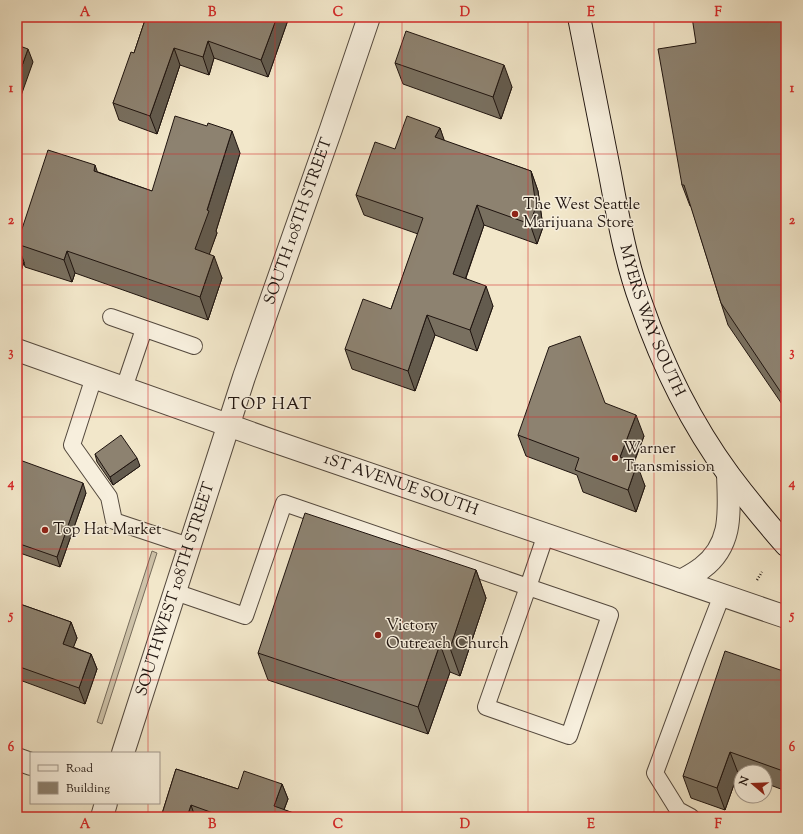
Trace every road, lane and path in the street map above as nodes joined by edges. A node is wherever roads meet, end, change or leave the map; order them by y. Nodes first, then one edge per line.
1 (369, 17) edge
2 (579, 17) edge
3 (111, 317) dead end
4 (144, 329) junction
5 (194, 346) dead end
6 (17, 350) edge
7 (94, 377) junction
8 (124, 388) junction
9 (228, 425) junction
10 (728, 474) junction
11 (546, 534) junction
12 (786, 545) edge
13 (189, 546) junction
14 (681, 581) junction
15 (528, 587) junction
16 (174, 592) junction
17 (722, 595) junction
18 (786, 618) edge
19 (122, 752) edge
20 (17, 759) edge
21 (30, 764) edge
22 (106, 804) edge
23 (102, 817) edge
24 (691, 817) edge

1 - 9 street, SOUTH 108TH STREET
2 - 10 street, MYERS WAY SOUTH
3 - 4 lane
4 - 5 lane
4 - 8 lane
6 - 7 street, 1ST AVENUE SOUTH
7 - 8 street, 1ST AVENUE SOUTH
7 - 13 lane
8 - 9 street, 1ST AVENUE SOUTH
9 - 11 street, 1ST AVENUE SOUTH
9 - 13 street, SOUTHWEST 108TH STREET
10 - 12 street, MYERS WAY SOUTH
10 - 14 street
11 - 14 street, 1ST AVENUE SOUTH
11 - 15 lane
13 - 16 street, SOUTHWEST 108TH STREET
14 - 17 street, 1ST AVENUE SOUTH
15 - 15 lane
15 - 16 lane
16 - 19 street, SOUTHWEST 108TH STREET
17 - 18 street, 1ST AVENUE SOUTH
17 - 24 lane
20 - 21 street
22 - 23 street

